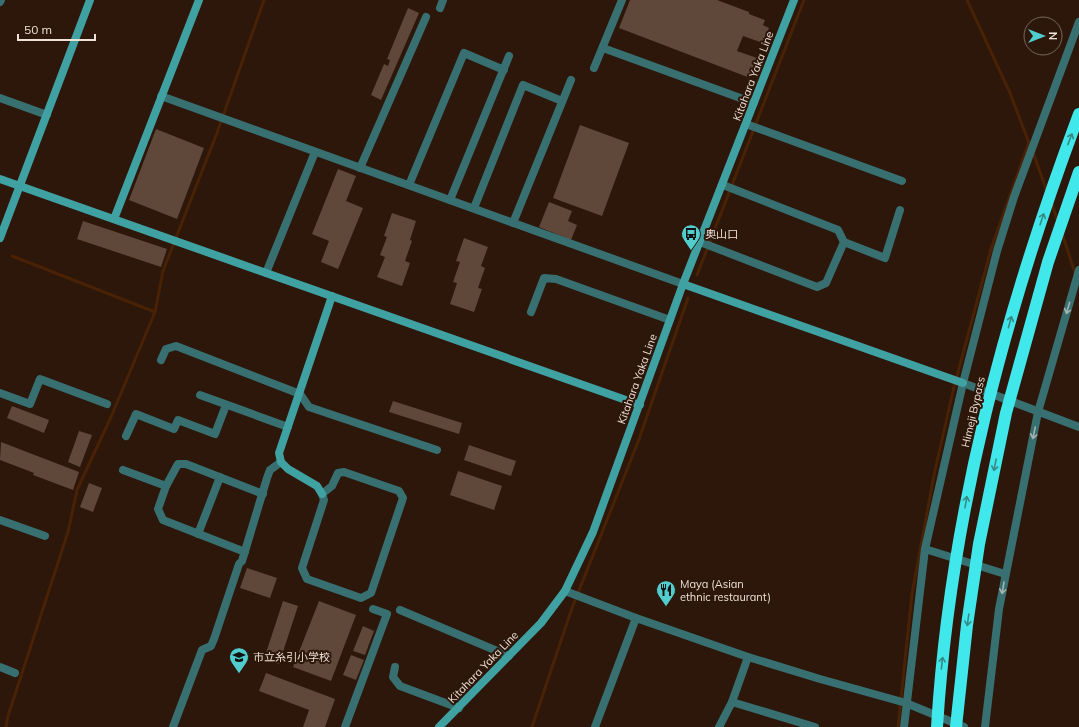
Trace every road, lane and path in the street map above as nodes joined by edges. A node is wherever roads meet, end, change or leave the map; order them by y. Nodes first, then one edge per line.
1 (90, 0) edge
2 (198, 0) edge
3 (622, 0) edge
4 (794, 0) edge
5 (426, 17) dead end
6 (1079, 22) edge
7 (603, 48) junction
8 (509, 56) dead end
9 (594, 68) dead end
10 (504, 70) junction
11 (571, 80) dead end
12 (161, 96) junction
13 (1, 101) edge
14 (562, 101) junction
15 (754, 103) junction
16 (1079, 114) edge
17 (47, 115) junction
18 (746, 124) junction
19 (315, 152) junction
20 (360, 168) junction
21 (1079, 172) edge
22 (0, 179) edge
23 (902, 181) dead end
24 (409, 185) junction
25 (722, 185) junction
26 (19, 186) junction
27 (450, 200) junction
28 (474, 208) junction
29 (900, 210) dead end
30 (114, 219) junction
31 (513, 222) junction
32 (0, 238) edge
33 (700, 242) junction
34 (844, 242) junction
35 (1079, 270) edge
36 (266, 273) junction
37 (684, 284) junction
38 (332, 296) junction
39 (531, 312) dead end
40 (670, 320) junction
41 (161, 360) dead end
42 (963, 384) junction
43 (0, 393) edge
44 (300, 394) junction
45 (200, 395) dead end
46 (107, 404) dead end
47 (226, 405) junction
48 (640, 405) junction
49 (1038, 412) junction
50 (288, 427) junction
51 (1079, 427) edge
52 (126, 436) dead end
53 (437, 450) dead end
54 (281, 462) junction
55 (123, 470) dead end
56 (220, 477) junction
57 (166, 486) junction
58 (263, 494) junction
59 (322, 494) junction
60 (0, 520) edge
61 (198, 534) junction
62 (45, 536) dead end
63 (925, 549) junction
64 (245, 552) junction
65 (1005, 574) junction
66 (565, 591) junction
67 (373, 609) dead end
68 (400, 610) dead end
69 (636, 618) junction
70 (509, 656) junction
71 (748, 657) junction
72 (0, 667) edge
73 (395, 667) dead end
74 (15, 673) dead end
75 (732, 702) junction
76 (906, 703) junction
77 (459, 708) junction
78 (173, 727) edge
79 (345, 727) edge
80 (439, 727) edge
81 (595, 727) edge
82 (719, 727) edge
83 (815, 727) edge
84 (904, 727) edge
85 (936, 727) edge
86 (956, 727) edge
87 (964, 727) edge
88 (985, 727) edge

1 - 17 street
2 - 12 street
3 - 7 street
4 - 15 street, Kitahara Yaka Line
5 - 20 street
6 - 42 street
7 - 9 street
7 - 15 street
8 - 10 street
10 - 24 street
10 - 27 street
11 - 14 street
12 - 19 street
12 - 30 street
13 - 17 street
14 - 28 street
14 - 31 street
15 - 18 street, Kitahara Yaka Line
85 -> 16 highway, Himeji Bypass
17 - 26 street
18 - 23 street
18 - 25 street, Kitahara Yaka Line
19 - 20 street
19 - 36 street
20 - 24 street
21 -> 86 highway
22 - 26 street
24 - 27 street
25 - 33 street, Kitahara Yaka Line
25 - 34 street
26 - 30 street
26 - 32 street
27 - 28 street
28 - 31 street
29 - 34 street
30 - 36 street
31 - 37 street
33 - 34 street
33 - 37 street, Kitahara Yaka Line
35 -> 49 street
36 - 38 street
37 - 40 street, Kitahara Yaka Line
37 - 42 street
38 - 44 street
38 - 48 street
39 - 40 street
40 - 48 street, Kitahara Yaka Line
41 - 44 street
42 - 49 street
42 - 63 street
43 - 46 street
44 - 50 street
44 - 53 street
45 - 47 street
47 - 50 street
47 - 52 street
48 - 66 street, Kitahara Yaka Line
49 - 51 street
49 -> 65 street
50 - 54 street
54 - 58 street
54 - 59 street
55 - 57 street
56 - 57 street
56 - 58 street
56 - 61 street
57 - 61 street
58 - 64 street
59 - 59 street
60 - 62 street
61 - 64 street
63 - 65 street
63 - 76 street
64 - 78 street
65 -> 88 street
66 - 69 street
66 - 70 street, Kitahara Yaka Line
67 - 79 street
68 - 70 street
69 - 71 street
69 - 81 street
70 - 77 street, Kitahara Yaka Line
71 - 75 street
71 - 76 street
72 - 74 street
73 - 77 street
75 - 82 street
75 - 83 street
76 - 84 street
76 - 87 street
77 - 80 street, Kitahara Yaka Line

